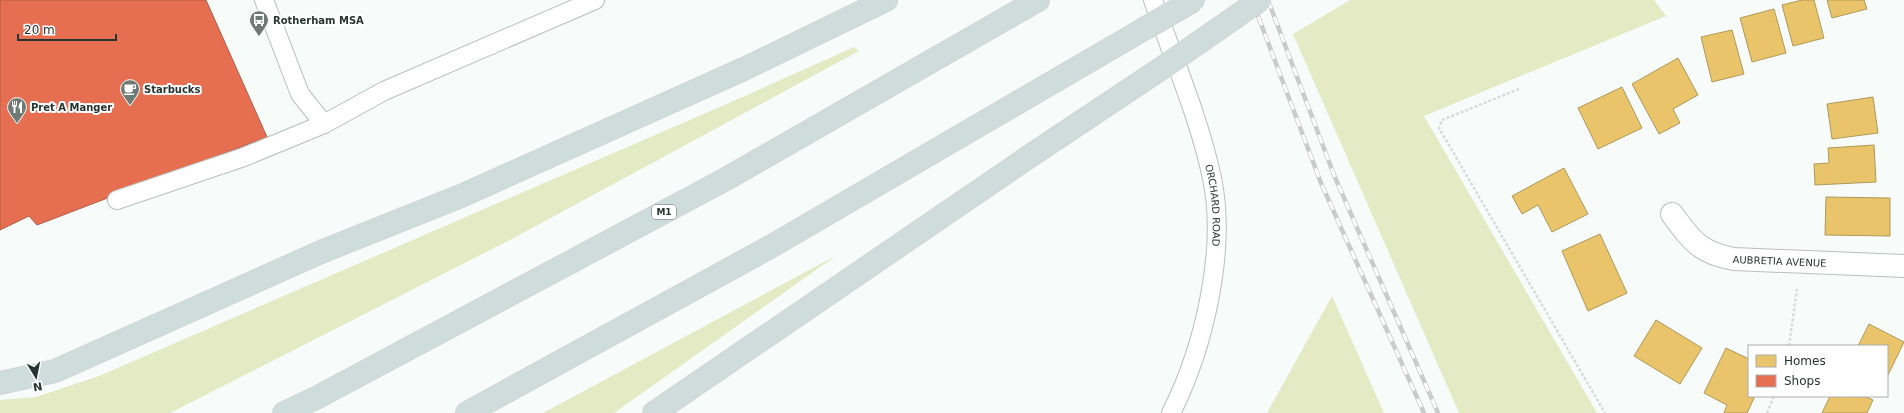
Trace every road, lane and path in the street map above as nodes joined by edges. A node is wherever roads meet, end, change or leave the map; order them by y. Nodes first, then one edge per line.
1 (264, 0) edge
2 (595, 0) edge
3 (886, 0) edge
4 (1038, 0) edge
5 (1153, 0) edge
6 (1194, 0) edge
7 (1260, 0) edge
8 (1520, 90) dead end
9 (324, 124) junction
10 (117, 200) dead end
11 (1672, 214) dead end
12 (1801, 261) junction
13 (1904, 266) edge
14 (1789, 345) edge
15 (0, 383) edge
16 (1774, 397) edge
17 (284, 413) edge
18 (467, 413) edge
19 (654, 413) edge
20 (1171, 413) edge
21 (1605, 413) edge
22 (1767, 413) edge

1 - 9 lane
2 - 9 lane
3 - 15 highway
4 - 17 highway, M1
5 - 20 lane, ORCHARD ROAD
6 - 18 highway, bridge
7 - 19 highway, bridge
8 - 21 path
9 - 10 lane
11 - 12 street, AUBRETIA AVENUE
12 - 13 street, AUBRETIA AVENUE
12 - 14 path
16 - 22 path

